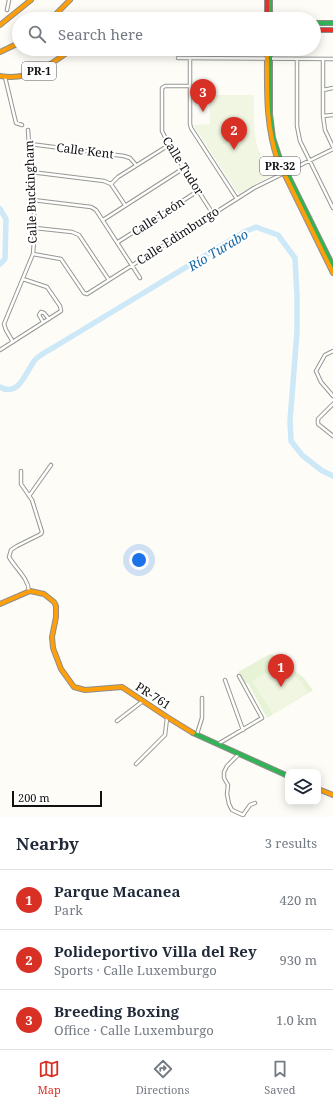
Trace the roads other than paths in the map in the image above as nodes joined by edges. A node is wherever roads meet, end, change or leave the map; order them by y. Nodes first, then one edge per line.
1 (9, 0) edge
2 (31, 0) edge
3 (70, 0) edge
4 (269, 0) edge
5 (7, 10) dead end
6 (16, 12) edge
7 (58, 12) edge
8 (268, 12) edge
9 (270, 12) edge
10 (12, 15) edge
11 (321, 23) edge
12 (333, 23) edge
13 (0, 25) edge
14 (321, 30) edge
15 (333, 30) edge
16 (12, 46) edge
17 (0, 52) edge
18 (62, 56) edge
19 (178, 58) dead end
20 (269, 58) junction
21 (190, 59) junction
22 (297, 59) junction
23 (323, 60) junction
24 (333, 60) edge
25 (0, 76) edge
26 (5, 77) junction
27 (190, 86) junction
28 (333, 88) edge
29 (323, 90) junction
30 (333, 115) edge
31 (323, 116) junction
32 (22, 125) dead end
33 (28, 130) dead end
34 (30, 144) junction
35 (169, 145) junction
36 (333, 148) edge
37 (310, 161) junction
38 (136, 165) junction
39 (184, 168) junction
40 (31, 172) junction
41 (285, 173) junction
42 (111, 184) junction
43 (198, 191) junction
44 (237, 199) junction
45 (33, 200) junction
46 (125, 205) junction
47 (333, 208) edge
48 (213, 214) junction
49 (103, 220) junction
50 (34, 228) junction
51 (118, 242) junction
52 (33, 254) junction
53 (132, 266) junction
54 (333, 266) edge
55 (333, 273) edge
56 (23, 278) junction
57 (140, 278) dead end
58 (109, 280) junction
59 (49, 319) junction
60 (43, 322) junction
61 (13, 342) junction
62 (0, 350) edge
63 (333, 351) edge
64 (333, 396) edge
65 (333, 404) edge
66 (333, 436) edge
67 (51, 465) dead end
68 (21, 471) dead end
69 (29, 496) junction
70 (30, 591) junction
71 (0, 604) edge
72 (240, 676) dead end
73 (224, 680) dead end
74 (202, 698) dead end
75 (143, 701) junction
76 (168, 717) junction
77 (117, 721) dead end
78 (244, 730) junction
79 (197, 734) junction
80 (218, 744) junction
81 (239, 754) junction
82 (136, 764) dead end
83 (285, 775) edge
84 (321, 790) edge
85 (333, 796) edge
86 (256, 803) dead end

1 - 5 street
2 - 6 main road
3 - 7 main road
4 - 8 main road
4 - 9 main road
10 - 13 main road
11 - 12 main road
14 - 15 main road
16 - 17 main road
18 - 26 main road, PR-1
19 - 21 street
20 - 21 street
20 - 22 street
20 - 41 main road, PR-32
21 - 27 street
22 - 23 street
22 - 37 street
23 - 24 street
23 - 29 street
25 - 26 main road, PR-1
26 - 32 street
27 - 35 street, Calle Tudor
27 - 44 street
28 - 29 street
29 - 31 street
30 - 31 street
31 - 36 street
33 - 34 street, Calle Buckingham
34 - 38 street, Calle Kent
34 - 40 street, Calle Buckingham
35 - 38 street
35 - 39 street, Calle Tudor
36 - 37 street, Calle Edimburgo
37 - 41 street, Calle Edimburgo
37 - 47 street
38 - 42 street
39 - 43 street, Calle Tudor
39 - 46 street
40 - 42 street
40 - 45 street, Calle Buckingham
41 - 44 street, Calle Edimburgo
41 - 54 main road, PR-32
41 - 55 main road, PR-32
42 - 46 street
43 - 48 street, Calle Tudor
43 - 51 street, Calle León
44 - 48 street, Calle Edimburgo
45 - 49 street
45 - 50 street, Calle Buckingham
46 - 49 street
48 - 53 street, Calle Edimburgo
49 - 51 street
50 - 52 street, Calle Buckingham
50 - 58 street
51 - 53 street
52 - 56 street, Calle Buckingham
52 - 58 street, Calle Edimburgo
53 - 57 street
53 - 58 street, Calle Edimburgo
56 - 59 street
56 - 61 street, Calle Buckingham
59 - 60 street
59 - 60 street
60 - 61 street
61 - 62 street
63 - 64 street
65 - 66 street
67 - 69 street
68 - 69 street
69 - 70 street
70 - 71 main road
70 - 75 main road, PR-761 / PR-761
72 - 78 street
73 - 78 street
74 - 79 street
75 - 76 main road, PR-761 / PR-761
75 - 77 street
76 - 79 main road, PR-761 / PR-761
76 - 82 street
78 - 80 street
79 - 80 main road, PR-761 / PR-761
80 - 81 main road, PR-761 / PR-761
81 - 83 main road, PR-761 / PR-761
81 - 86 street
84 - 85 main road

